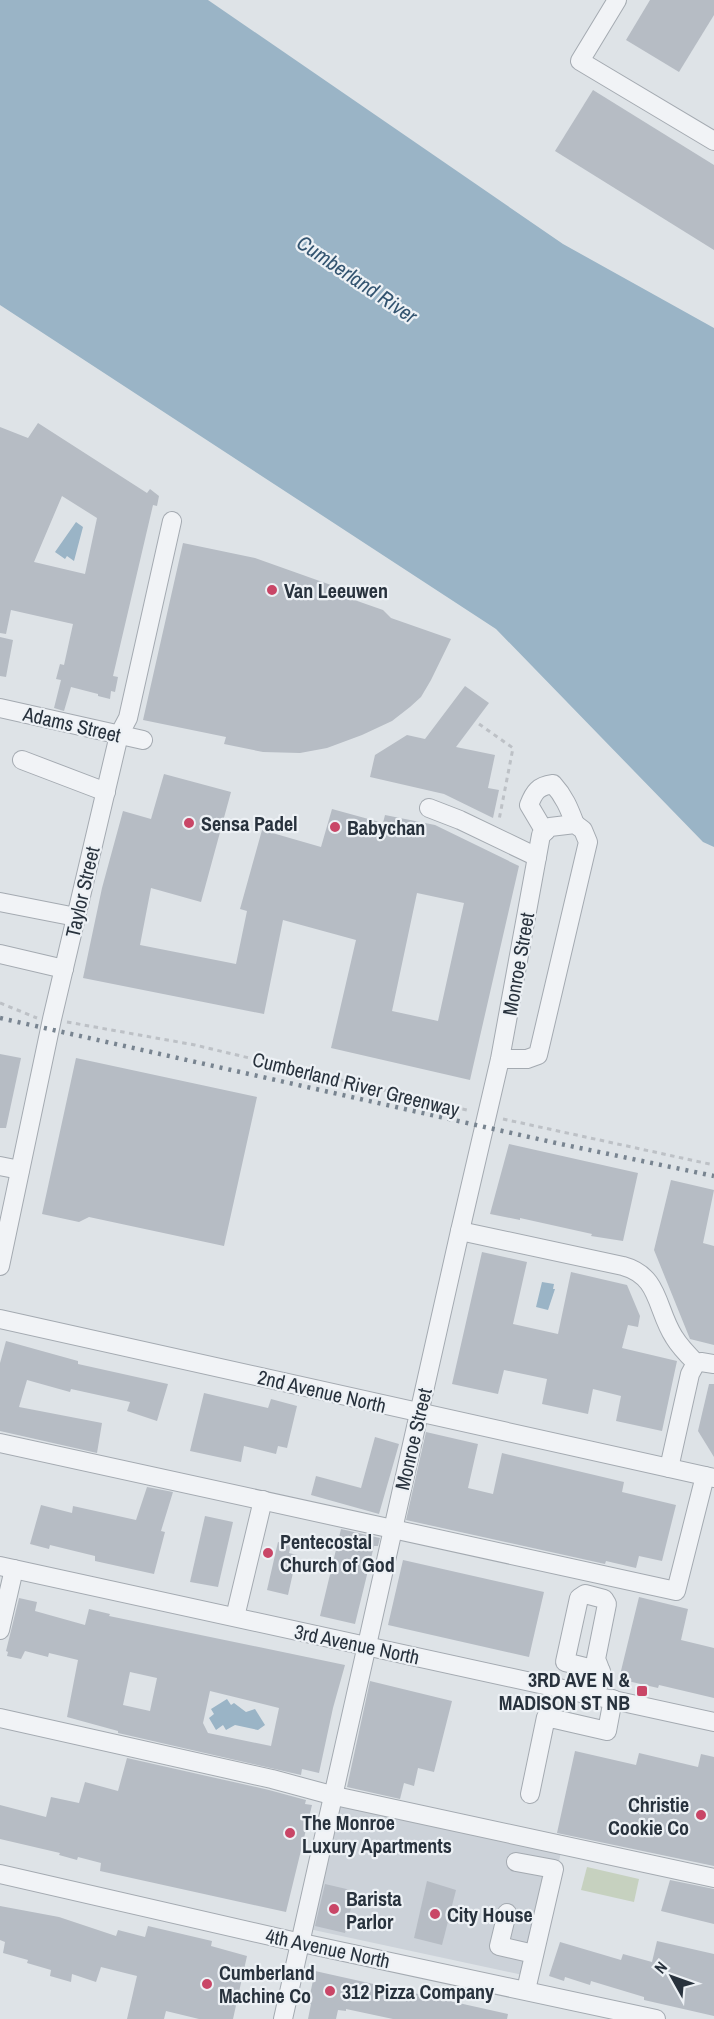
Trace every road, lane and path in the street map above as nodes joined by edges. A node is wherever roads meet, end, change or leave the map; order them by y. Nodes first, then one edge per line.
1 (617, 0) edge
2 (714, 141) edge
3 (172, 521) dead end
4 (0, 708) edge
5 (479, 724) dead end
6 (119, 735) junction
7 (144, 740) dead end
8 (21, 760) dead end
9 (106, 792) junction
10 (429, 808) dead end
11 (498, 823) dead end
12 (575, 824) junction
13 (545, 832) junction
14 (537, 857) junction
15 (0, 902) edge
16 (76, 917) junction
17 (0, 954) edge
18 (64, 969) junction
19 (0, 1003) edge
20 (52, 1019) junction
21 (500, 1059) junction
22 (489, 1111) junction
23 (714, 1165) edge
24 (0, 1166) edge
25 (20, 1170) junction
26 (460, 1231) junction
27 (0, 1266) edge
28 (0, 1319) edge
29 (705, 1363) edge
30 (420, 1413) junction
31 (0, 1443) edge
32 (669, 1468) junction
33 (710, 1477) edge
34 (263, 1500) junction
35 (393, 1528) junction
36 (7, 1567) edge
37 (235, 1617) junction
38 (0, 1629) edge
39 (366, 1646) junction
40 (601, 1671) dead end
41 (604, 1698) junction
42 (0, 1718) edge
43 (714, 1722) edge
44 (530, 1794) dead end
45 (335, 1796) junction
46 (516, 1862) dead end
47 (0, 1875) edge
48 (714, 1878) edge
49 (507, 1913) dead end
50 (300, 1942) junction
51 (534, 1954) junction
52 (526, 1990) junction
53 (283, 2019) edge
54 (656, 2019) edge

1 - 2 street
3 - 6 street, Taylor Street
4 - 6 street, Adams Street
5 - 11 path
6 - 7 street, Adams Street
6 - 9 street, Taylor Street
8 - 9 street
9 - 16 street, Taylor Street
10 - 14 street
12 - 13 street
12 - 13 street
12 - 21 street
13 - 14 street, Monroe Street
14 - 21 street, Monroe Street
15 - 16 street
16 - 18 street, Taylor Street
17 - 18 street
18 - 20 street, Taylor Street
19 - 20 path, Cumberland River Greenway
20 - 22 path, Cumberland River Greenway
20 - 25 street, Taylor Street
21 - 22 street, Monroe Street
22 - 23 path, Cumberland River Greenway
22 - 26 street, Monroe Street
24 - 25 street
25 - 27 street, Taylor Street
26 - 29 street
26 - 30 street, Monroe Street
28 - 30 street, 2nd Avenue North
29 - 32 street
30 - 32 street, 2nd Avenue North
30 - 35 street, Monroe Street
31 - 34 street
32 - 33 street, 2nd Avenue North
33 - 35 street
34 - 35 street
34 - 37 street
35 - 39 street, Monroe Street
36 - 37 street, 3rd Avenue North
36 - 38 street
37 - 39 street, 3rd Avenue North
39 - 41 street, 3rd Avenue North
39 - 45 street, Monroe Street
40 - 41 street
41 - 43 street, 3rd Avenue North
41 - 44 street
42 - 45 street
45 - 48 street
45 - 50 street, Monroe Street
46 - 51 street
47 - 50 street, 4th Avenue North
49 - 51 street
50 - 52 street, 4th Avenue North
50 - 53 street, Monroe Street
51 - 52 street
52 - 54 street, 4th Avenue North

